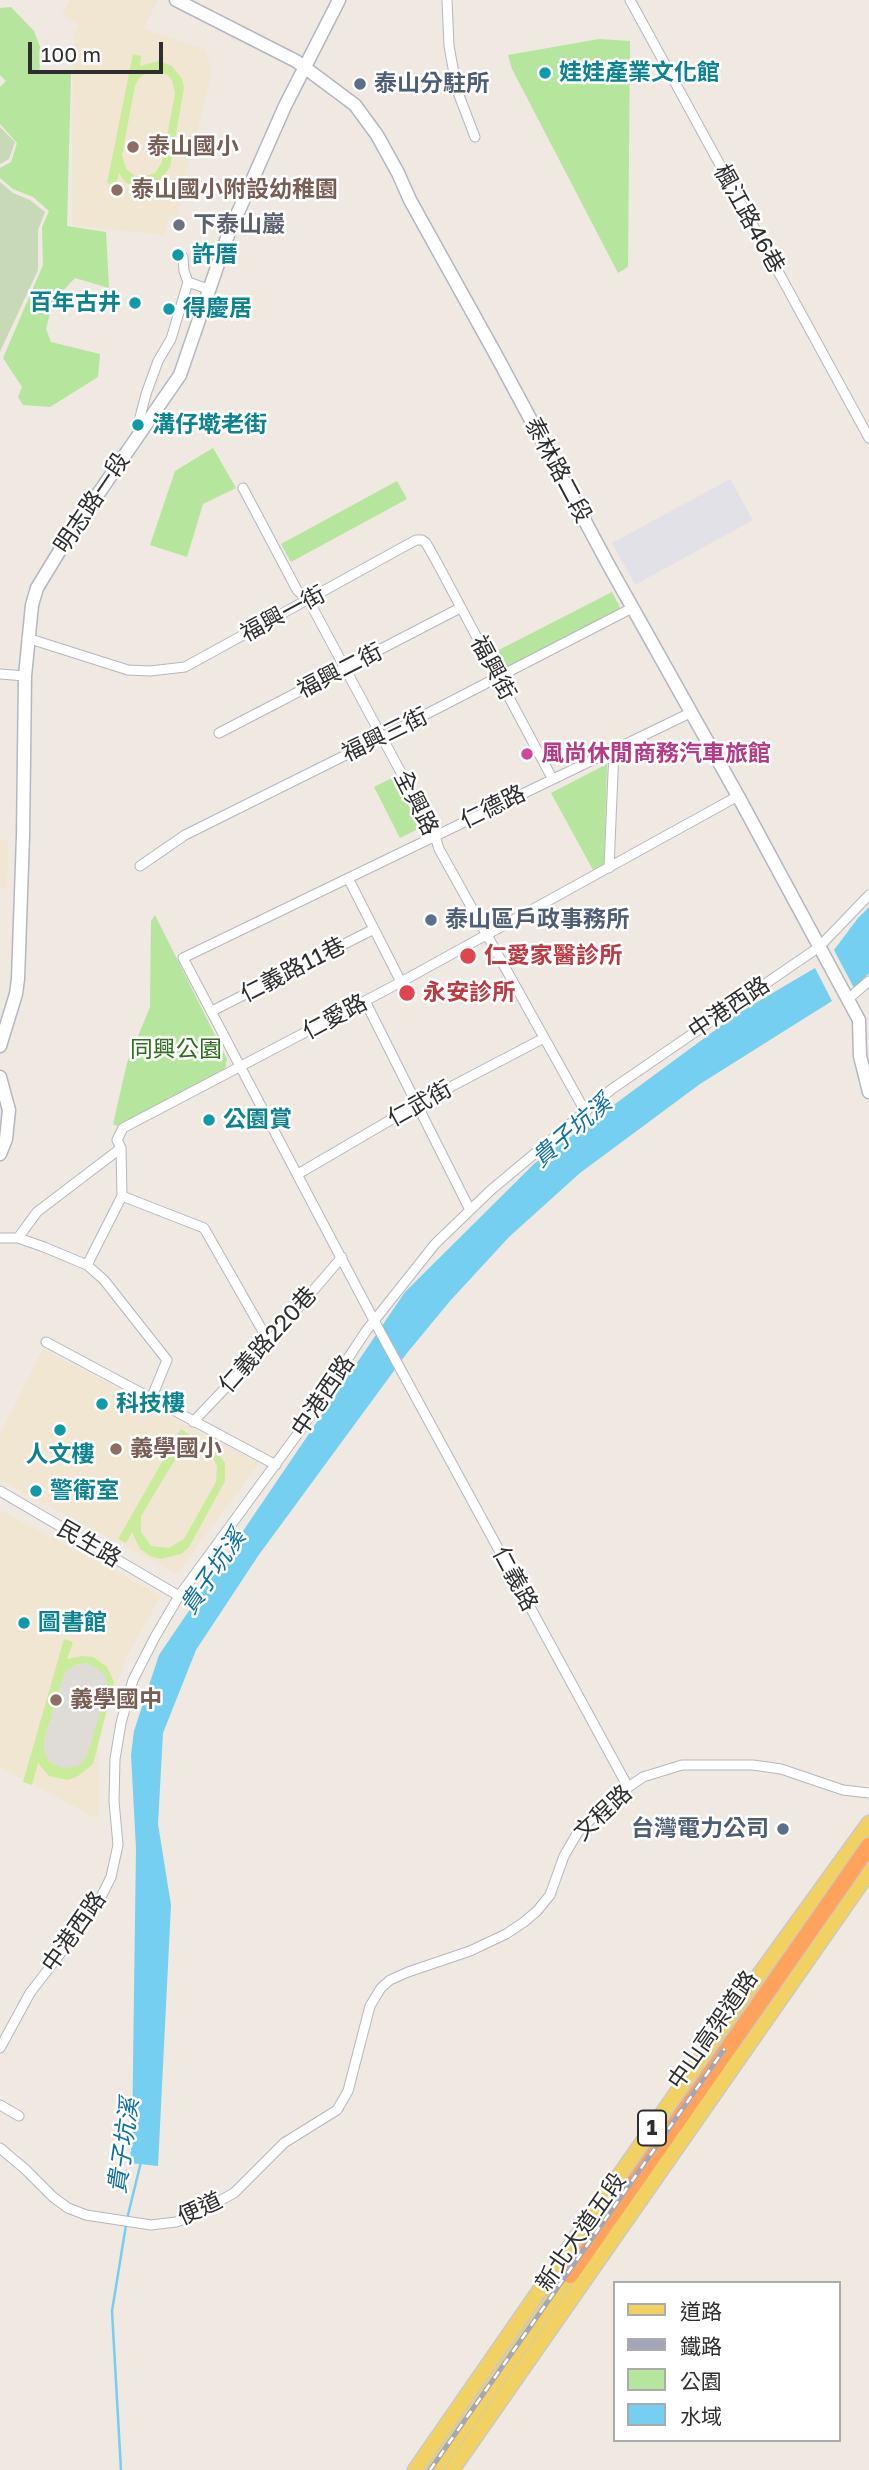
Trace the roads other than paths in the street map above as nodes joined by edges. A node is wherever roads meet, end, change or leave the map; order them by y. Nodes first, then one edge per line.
1 (176, 0) edge
2 (339, 0) edge
3 (447, 0) edge
4 (630, 0) edge
5 (305, 67) junction
6 (475, 137) dead end
7 (183, 257) dead end
8 (188, 282) junction
9 (208, 289) junction
10 (139, 433) junction
11 (869, 438) edge
12 (243, 488) dead end
13 (434, 557) joint
14 (309, 601) junction
15 (460, 608) junction
16 (632, 608) junction
17 (27, 638) junction
18 (345, 669) junction
19 (0, 674) edge
20 (25, 676) junction
21 (498, 678) junction
22 (690, 713) junction
23 (219, 733) dead end
24 (382, 737) junction
25 (614, 748) junction
26 (552, 778) junction
27 (738, 796) junction
28 (435, 836) junction
29 (141, 866) dead end
30 (609, 868) junction
31 (348, 878) junction
32 (869, 895) edge
33 (374, 929) junction
34 (486, 936) junction
35 (822, 951) junction
36 (869, 981) edge
37 (401, 982) junction
38 (846, 996) junction
39 (365, 1001) junction
40 (212, 1011) junction
41 (544, 1038) junction
42 (0, 1046) edge
43 (865, 1054) edge
44 (243, 1067) junction
45 (0, 1077) edge
46 (869, 1092) edge
47 (416, 1105) junction
48 (585, 1116) junction
49 (121, 1148) junction
50 (0, 1154) edge
51 (298, 1174) junction
52 (122, 1196) junction
53 (470, 1210) junction
54 (0, 1238) edge
55 (18, 1238) junction
56 (342, 1257) junction
57 (87, 1265) junction
58 (376, 1323) junction
59 (46, 1342) dead end
60 (269, 1342) junction
61 (151, 1399) junction
62 (194, 1422) junction
63 (276, 1465) junction
64 (0, 1491) edge
65 (179, 1596) junction
66 (628, 1787) junction
67 (869, 1793) edge
68 (869, 1823) edge
69 (869, 1846) edge
70 (869, 1871) edge
71 (761, 1973) junction
72 (782, 1997) junction
73 (0, 2048) edge
74 (357, 2057) joint
75 (0, 2105) edge
76 (19, 2116) dead end
77 (0, 2148) edge
78 (570, 2275) joint
79 (415, 2470) edge
80 (434, 2470) edge
81 (452, 2470) edge

1 - 5 main road, 泰林路二段
2 - 5 main road, 明志路一段
3 - 6 street
4 - 11 street, 楓江路46巷
5 - 9 main road, 明志路一段
5 - 16 main road, 泰林路二段
7 - 8 street
8 - 9 street
8 - 10 street
9 - 10 main road, 明志路一段
10 - 17 main road, 明志路一段
12 - 14 street, 全興路
13 - 14 street, 福興一街
13 - 15 street, 福興街
14 - 17 street, 福興一街
14 - 18 street, 全興路
15 - 18 street, 福興二街
15 - 21 street, 福興街
16 - 21 street, 福興三街
16 - 22 main road, 泰林路二段
17 - 20 main road, 明志路一段
18 - 23 street, 福興二街
18 - 24 street, 全興路
19 - 20 street
20 - 42 main road, 明志路一段
21 - 24 street, 福興三街
21 - 26 street, 福興街
22 - 25 street, 仁德路
22 - 27 main road, 泰林路二段
24 - 28 street, 全興路
24 - 29 street, 福興三街
25 - 26 street, 仁德路
25 - 30 street
26 - 28 street, 仁德路
27 - 30 street, 仁愛路
27 - 35 main road, 泰林路二段
28 - 31 street, 仁德路
28 - 34 street, 全興路
30 - 34 street, 仁愛路
31 - 33 street
31 - 40 street, 仁德路
32 - 35 street, 中港西路
33 - 37 street
33 - 40 street, 仁義路11巷
34 - 37 street, 仁愛路
34 - 41 street, 全興路
35 - 38 main road, 泰林路二段
35 - 48 street, 中港西路
36 - 38 street
37 - 39 street, 仁愛路
38 - 43 main road, 泰林路二段
39 - 44 street, 仁愛路
39 - 47 street
40 - 44 street
41 - 47 street, 仁武街
41 - 48 street, 全興路
43 - 46 main road
44 - 49 street, 仁愛路
44 - 51 street
45 - 50 main road
47 - 51 street, 仁武街
47 - 53 street
48 - 53 street, 中港西路
49 - 52 street
49 - 55 street, 仁愛路
51 - 56 street
52 - 57 street
52 - 60 street
53 - 58 street, 中港西路
54 - 55 street
55 - 57 street
56 - 58 street
56 - 60 street, 仁義路220巷
57 - 61 street
58 - 63 street, 中港西路
58 - 66 street, 仁義路
59 - 61 street
60 - 62 street, 仁義路220巷
61 - 62 street
62 - 63 street
63 - 65 street, 中港西路
64 - 65 street, 民生路
65 - 73 street, 中港西路
66 - 67 street, 文程路
66 - 74 street, 文程路
68 - 71 main road, 新北大道五段 / 1
69 - 78 highway, 中山高架道路 / 1, bridge
70 - 72 main road, 新北大道五段 / 1
71 - 72 main road
71 - 79 main road, 新北大道五段 / 1
72 - 81 main road, 新北大道五段 / 1
74 - 77 street, 便道
75 - 76 street
78 - 80 main road, 新北大道五段 / 1

